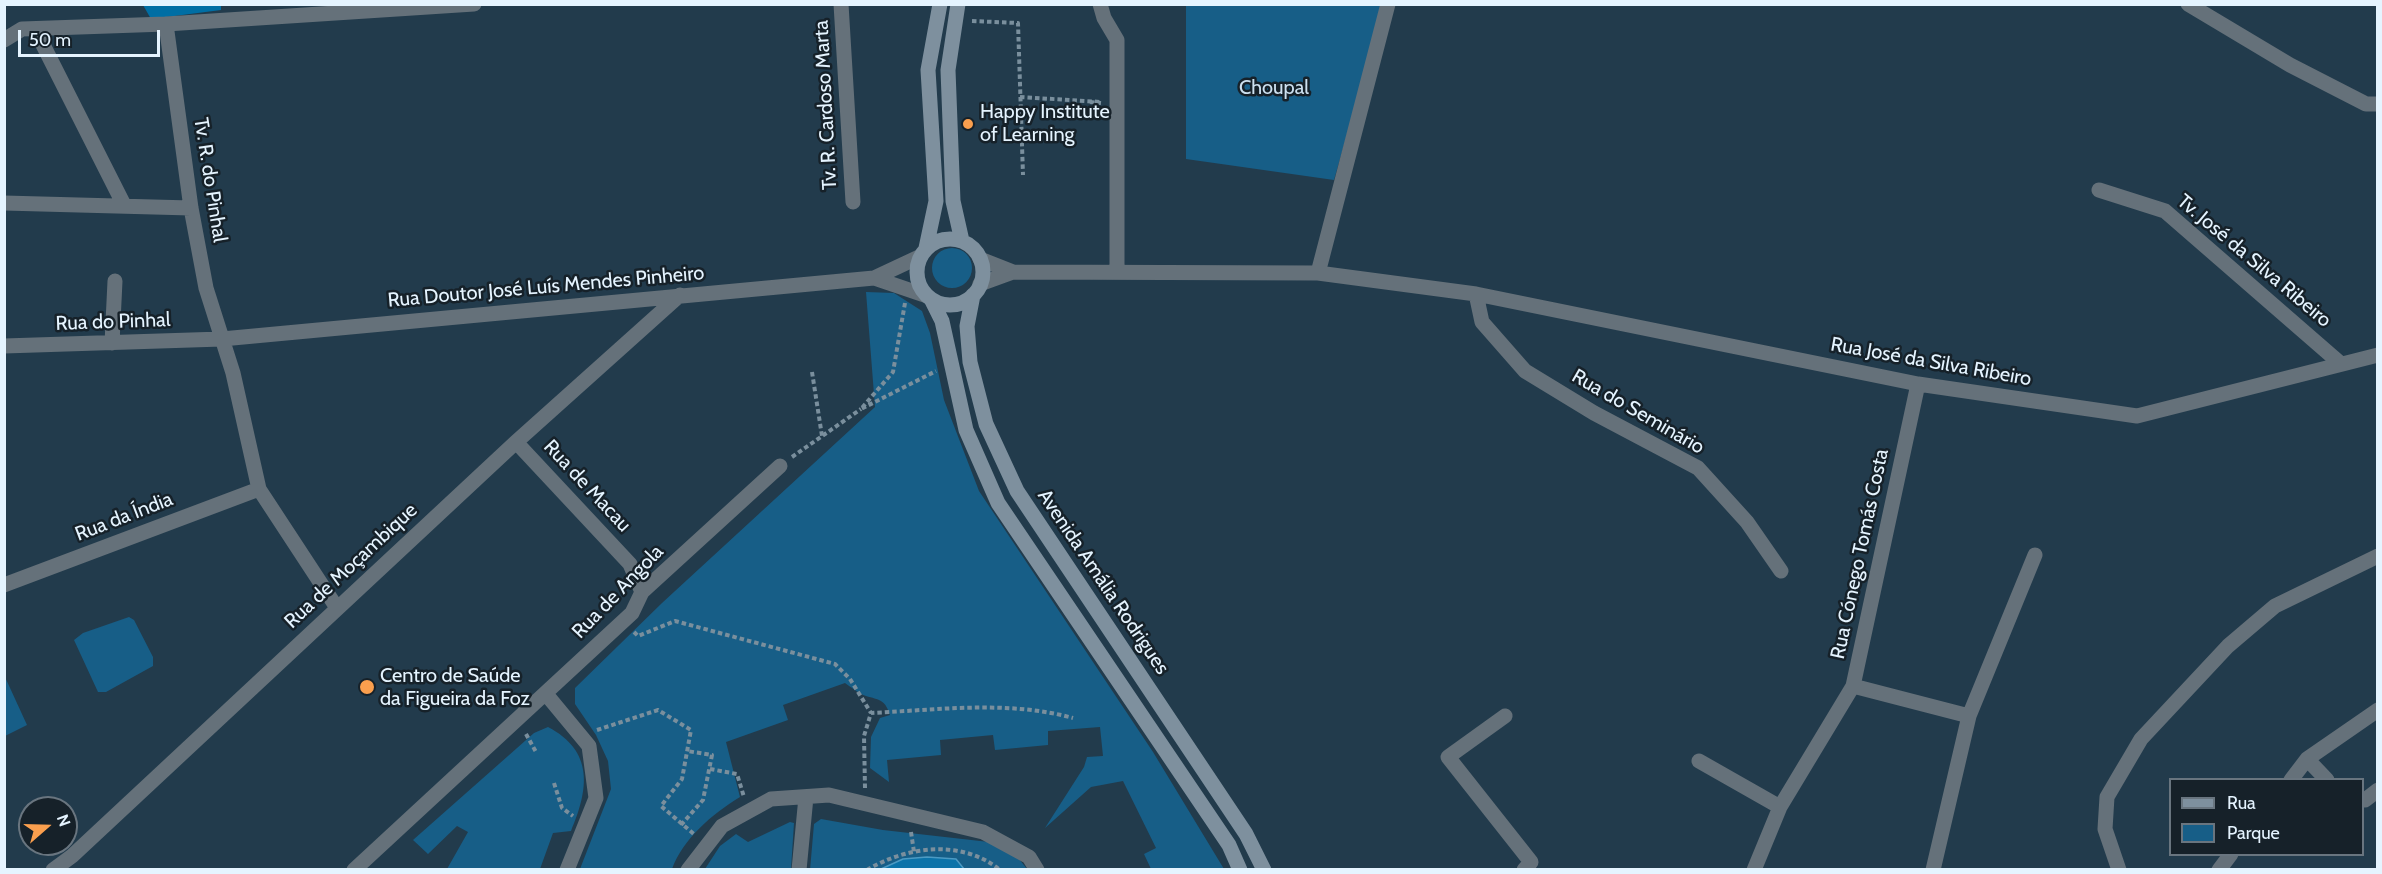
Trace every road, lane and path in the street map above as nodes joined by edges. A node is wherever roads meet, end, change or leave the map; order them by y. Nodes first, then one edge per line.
1 (474, 4) edge
2 (841, 4) edge
3 (940, 4) edge
4 (1100, 4) edge
5 (1388, 4) edge
6 (445, 6) edge
7 (2196, 6) edge
8 (957, 12) edge
9 (166, 24) junction
10 (35, 28) junction
11 (4, 40) edge
12 (1020, 97) junction
13 (2378, 104) edge
14 (1117, 106) junction
15 (1023, 175) dead end
16 (2099, 190) dead end
17 (853, 202) dead end
18 (4, 203) edge
19 (124, 205) junction
20 (191, 208) junction
21 (962, 241) junction
22 (923, 252) junction
23 (980, 259) junction
24 (1014, 272) junction
25 (1117, 272) junction
26 (1318, 273) junction
27 (874, 278) junction
28 (115, 281) dead end
29 (904, 288) junction
30 (977, 289) junction
31 (1476, 294) junction
32 (680, 295) junction
33 (932, 299) junction
34 (222, 339) junction
35 (112, 343) junction
36 (6, 347) edge
37 (2378, 355) edge
38 (2341, 364) junction
39 (953, 367) junction
40 (812, 372) dead end
41 (1918, 384) junction
42 (861, 409) junction
43 (822, 436) junction
44 (516, 441) junction
45 (780, 466) joint
46 (259, 489) junction
47 (2035, 555) dead end
48 (2378, 556) edge
49 (1781, 571) dead end
50 (4, 585) edge
51 (642, 592) junction
52 (337, 608) junction
53 (638, 636) dead end
54 (1853, 686) junction
55 (546, 694) junction
56 (2378, 710) edge
57 (871, 713) junction
58 (1505, 716) dead end
59 (1969, 716) junction
60 (1073, 718) dead end
61 (515, 722) junction
62 (581, 736) junction
63 (687, 751) junction
64 (536, 752) dead end
65 (2307, 759) junction
66 (1699, 761) dead end
67 (710, 769) junction
68 (2293, 778) edge
69 (2325, 778) edge
70 (554, 783) dead end
71 (2378, 790) edge
72 (806, 797) junction
73 (2368, 801) edge
74 (866, 804) junction
75 (1780, 807) junction
76 (748, 812) junction
77 (586, 825) junction
78 (681, 825) junction
79 (910, 827) dead end
80 (708, 844) junction
81 (914, 852) junction
82 (2230, 856) edge
83 (53, 870) edge
84 (354, 870) edge
85 (567, 870) edge
86 (688, 870) edge
87 (799, 870) edge
88 (867, 870) edge
89 (1000, 870) edge
90 (1037, 870) edge
91 (1240, 870) edge
92 (1264, 870) edge
93 (1524, 870) edge
94 (1754, 870) edge
95 (1934, 870) edge
96 (2119, 870) edge
97 (2219, 870) edge

1 - 6 street
2 - 17 street, Tv. R. Cardoso Marta
3 - 22 main road
4 - 14 street
5 - 26 street
6 - 9 street
7 - 13 street
8 - 12 path
8 - 21 main road
9 - 10 street
9 - 20 street, Tv. R. do Pinhal
10 - 11 street
10 - 19 street
12 - 14 path
12 - 15 path
14 - 25 street
16 - 38 street, Tv. José da Silva Ribeiro
18 - 19 street
19 - 20 street
20 - 34 street, Tv. R. do Pinhal
21 - 22 main road
21 - 23 main road
22 - 27 street, Rua Doutor José Luís Mendes Pinheiro
22 - 33 main road
23 - 24 street
23 - 30 main road
24 - 25 street, Rua José da Silva Ribeiro
24 - 30 street
25 - 26 street, Rua José da Silva Ribeiro
26 - 31 street, Rua José da Silva Ribeiro
27 - 29 street, Rua Doutor José Luís Mendes Pinheiro
27 - 32 street, Rua Doutor José Luís Mendes Pinheiro
28 - 35 street
29 - 33 street, Rua Doutor José Luís Mendes Pinheiro
29 - 42 path
30 - 33 main road
30 - 92 main road, Avenida Amália Rodrigues
31 - 41 street, Rua José da Silva Ribeiro
31 - 49 street, Rua do Seminário
32 - 34 street, Rua Doutor José Luís Mendes Pinheiro
32 - 44 street, Rua de Moçambique
33 - 39 main road
34 - 35 street, Rua do Pinhal
34 - 46 street, Tv. R. do Pinhal
35 - 36 street, Rua do Pinhal
37 - 38 street, Rua José da Silva Ribeiro
38 - 41 street, Rua José da Silva Ribeiro
39 - 42 path
39 - 91 main road
40 - 43 path
41 - 54 street, Rua Cónego Tomás Costa
42 - 43 path
43 - 45 path
44 - 51 street, Rua de Macau
44 - 52 street, Rua de Moçambique
45 - 51 street, Rua de Angola
46 - 50 street, Rua da Índia
46 - 52 street
47 - 59 street
48 - 96 street
51 - 55 street, Rua de Angola
52 - 83 street, Rua de Moçambique
53 - 57 path
54 - 59 street, Rua Cónego Tomás Costa
54 - 75 street
55 - 61 street, Rua de Angola
55 - 62 street
56 - 65 street
57 - 60 path
57 - 74 path
58 - 93 street
59 - 95 street
61 - 64 path
61 - 84 street, Rua de Angola
62 - 63 path
62 - 77 street
63 - 67 path
63 - 78 path
65 - 68 street
65 - 69 street
66 - 75 street
67 - 76 path
67 - 78 path
70 - 77 path
71 - 73 street
72 - 74 street
72 - 76 street
72 - 87 street
74 - 90 street
75 - 94 street
76 - 80 street
77 - 85 street
78 - 80 path
79 - 81 path
80 - 86 street
81 - 88 path
81 - 89 path
82 - 97 street

